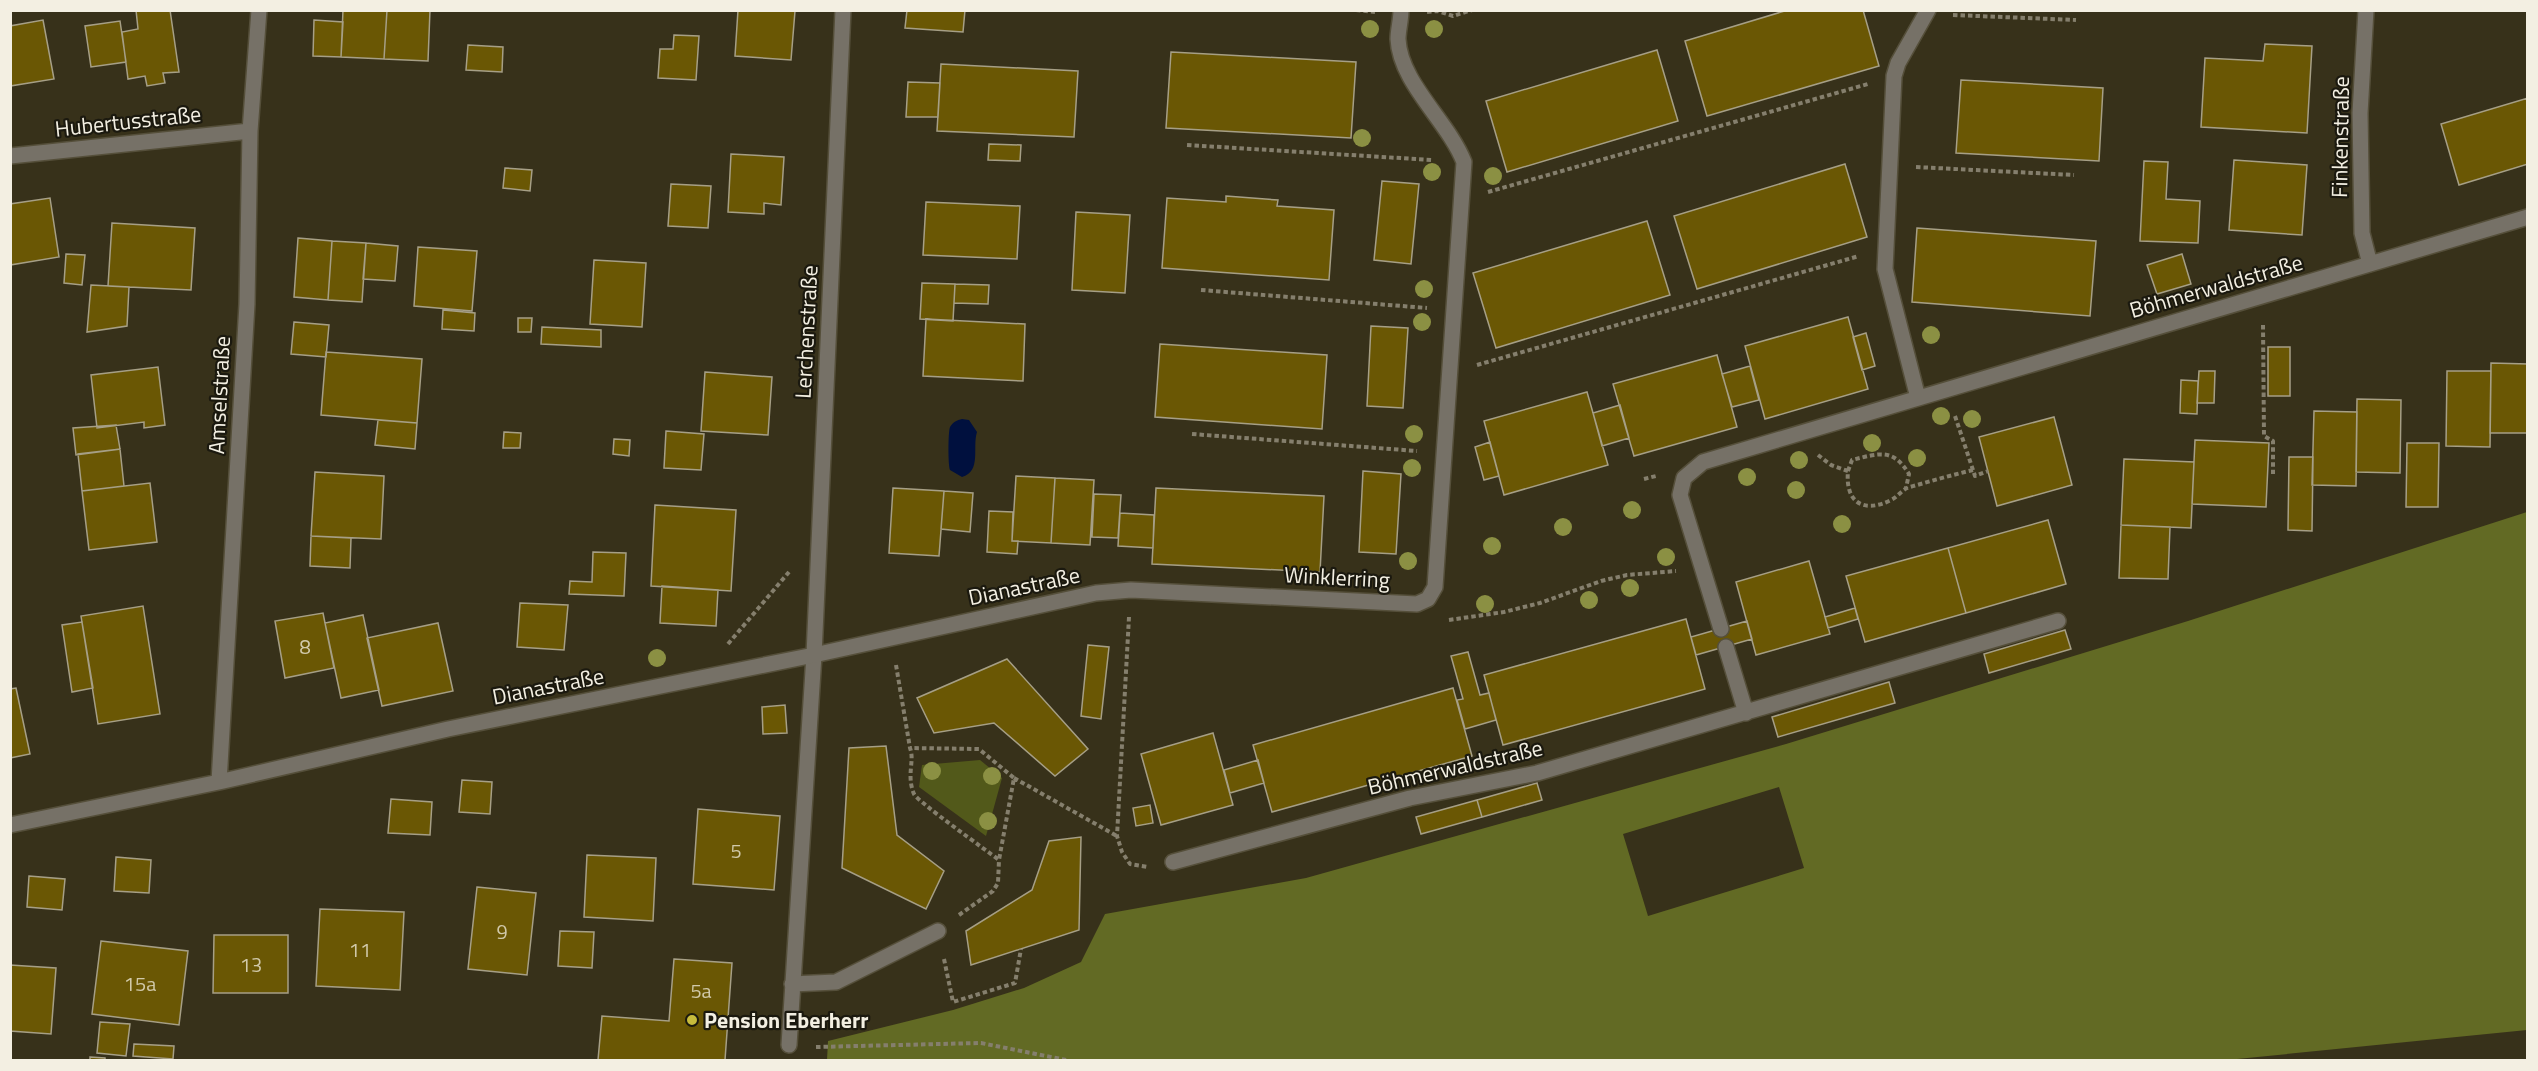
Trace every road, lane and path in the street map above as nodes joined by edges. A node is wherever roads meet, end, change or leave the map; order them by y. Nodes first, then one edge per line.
1 (259, 10) edge
2 (843, 10) edge
3 (1472, 10) edge
4 (2366, 10) edge
5 (1401, 12) edge
6 (1927, 12) edge
7 (2076, 20) dead end
8 (1894, 76) junction
9 (250, 131) junction
10 (1187, 145) dead end
11 (10, 156) edge
12 (1464, 162) junction
13 (1890, 165) junction
14 (2074, 175) dead end
15 (1462, 200) junction
16 (2528, 217) edge
17 (1886, 248) junction
18 (2370, 264) junction
19 (1201, 290) dead end
20 (1454, 311) junction
21 (2264, 322) dead end
22 (1450, 373) junction
23 (1947, 389) junction
24 (1918, 398) junction
25 (1809, 430) junction
26 (1192, 434) dead end
27 (1444, 453) junction
28 (1973, 470) junction
29 (1848, 471) junction
30 (1988, 471) dead end
31 (2273, 474) dead end
32 (1906, 488) junction
33 (794, 566) dead end
34 (1704, 572) junction
35 (1131, 590) junction
36 (1095, 593) joint
37 (1449, 620) dead end
38 (2058, 621) dead end
39 (1721, 629) dead end
40 (1726, 647) dead end
41 (723, 650) dead end
42 (814, 655) junction
43 (896, 661) dead end
44 (1746, 713) junction
45 (910, 748) junction
46 (1014, 778) junction
47 (219, 782) junction
48 (10, 825) edge
49 (1117, 836) junction
50 (999, 860) junction
51 (1173, 862) joint
52 (938, 931) junction
53 (1021, 949) dead end
54 (792, 984) junction
55 (789, 1046) joint
56 (1066, 1060) edge

1 - 9 street, Amselstraße
2 - 42 street, Lerchenstraße
3 - 5 path
4 - 18 street, Finkenstraße
5 - 12 street, Winklerring
6 - 7 path
6 - 8 street
8 - 13 street
8 - 15 path
9 - 11 street, Hubertusstraße
9 - 47 street, Amselstraße
10 - 12 path
12 - 15 street, Winklerring
13 - 14 path
13 - 17 street
15 - 20 street, Winklerring
16 - 18 street, Böhmerwaldstraße
17 - 22 path
17 - 24 street
18 - 23 street, Böhmerwaldstraße
19 - 20 path
20 - 22 street, Winklerring
21 - 31 path
22 - 27 street, Winklerring
23 - 24 street, Böhmerwaldstraße
23 - 28 path
24 - 25 street, Böhmerwaldstraße
25 - 29 path
25 - 34 street, Böhmerwaldstraße
26 - 27 path
27 - 35 street, Winklerring
28 - 30 path
28 - 32 path
29 - 32 path
29 - 32 path
33 - 41 path
34 - 37 path
34 - 39 street, Böhmerwaldstraße
35 - 36 street, Winklerring
35 - 49 path
36 - 42 street, Dianastraße
38 - 44 street, Böhmerwaldstraße
40 - 44 street
42 - 47 street, Dianastraße
42 - 54 street, Lerchenstraße
43 - 45 path
44 - 51 street, Böhmerwaldstraße
45 - 46 path
45 - 50 path
46 - 49 path
46 - 50 path
47 - 48 street, Dianastraße
49 - 51 path
50 - 52 path
52 - 53 path
52 - 54 street
54 - 55 street, Lerchenstraße
55 - 56 path

